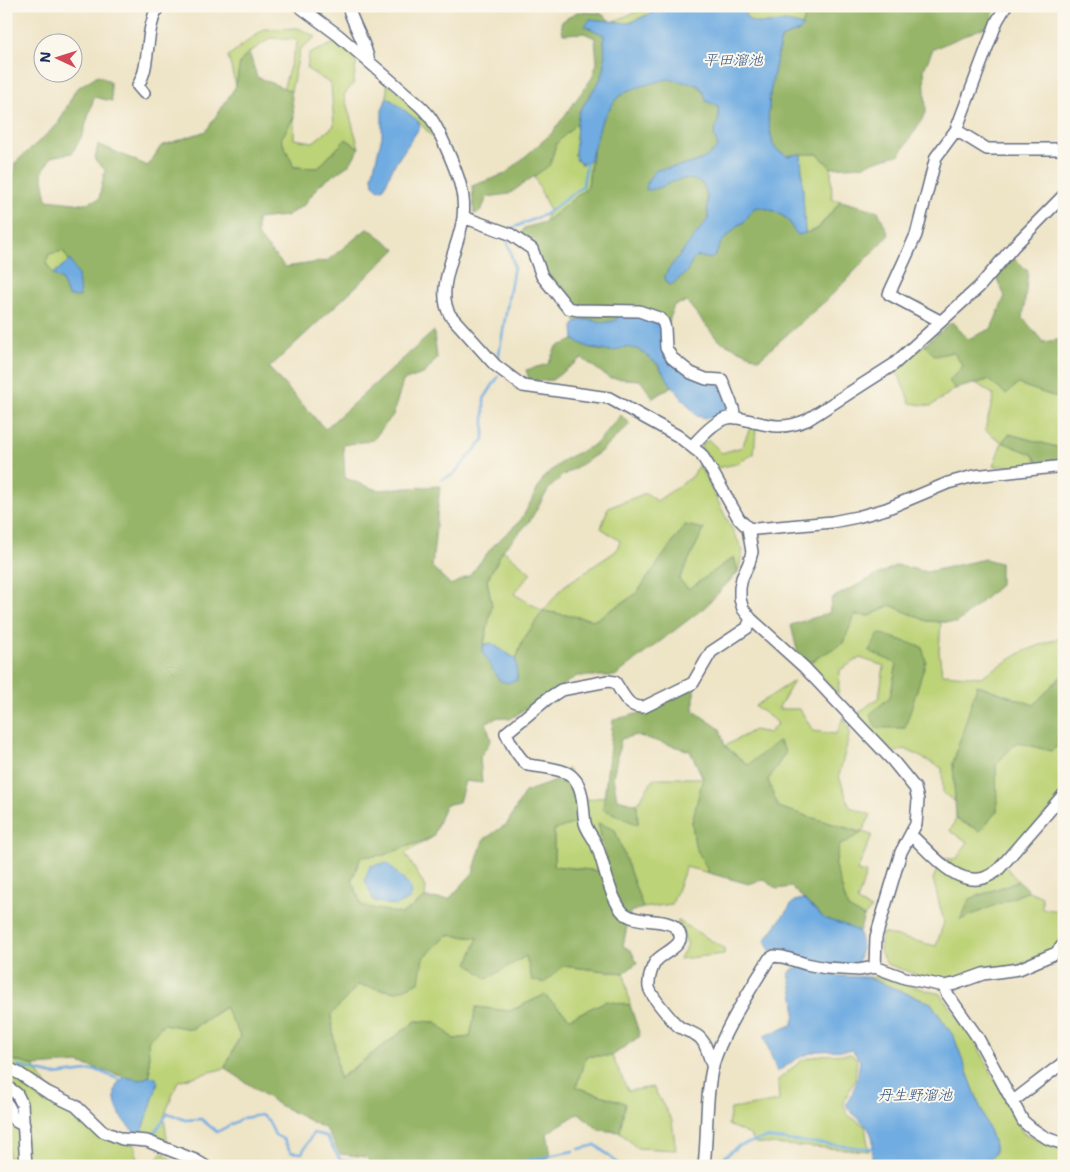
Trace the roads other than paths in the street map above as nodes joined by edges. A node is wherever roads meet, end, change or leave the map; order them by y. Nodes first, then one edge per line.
1 (158, 6) edge
2 (298, 6) edge
3 (348, 6) edge
4 (1006, 6) edge
5 (369, 62) junction
6 (144, 94) dead end
7 (956, 130) junction
8 (1064, 149) edge
9 (1064, 195) edge
10 (463, 217) junction
11 (940, 321) junction
12 (735, 418) junction
13 (692, 446) junction
14 (1064, 466) edge
15 (748, 528) junction
16 (750, 619) junction
17 (1064, 794) edge
18 (911, 835) junction
19 (1064, 944) edge
20 (875, 967) junction
21 (944, 986) junction
22 (1064, 1062) edge
23 (6, 1067) edge
24 (713, 1067) junction
25 (6, 1086) edge
26 (1012, 1102) junction
27 (6, 1103) edge
28 (24, 1125) junction
29 (1064, 1143) edge
30 (26, 1166) edge
31 (205, 1166) edge
32 (704, 1166) edge

1 - 6 street
2 - 5 street
3 - 5 street
4 - 7 street
5 - 10 street
7 - 8 street
7 - 11 street
9 - 11 street
10 - 12 street
10 - 13 street
11 - 12 street
12 - 13 street
13 - 15 street
14 - 15 street
15 - 16 street
16 - 18 street
16 - 24 street
17 - 18 street
18 - 20 street
19 - 21 street
20 - 21 street
20 - 24 street
21 - 26 street
22 - 26 street
23 - 31 street
24 - 32 street
25 - 28 street
26 - 29 street
27 - 28 street
28 - 30 street

